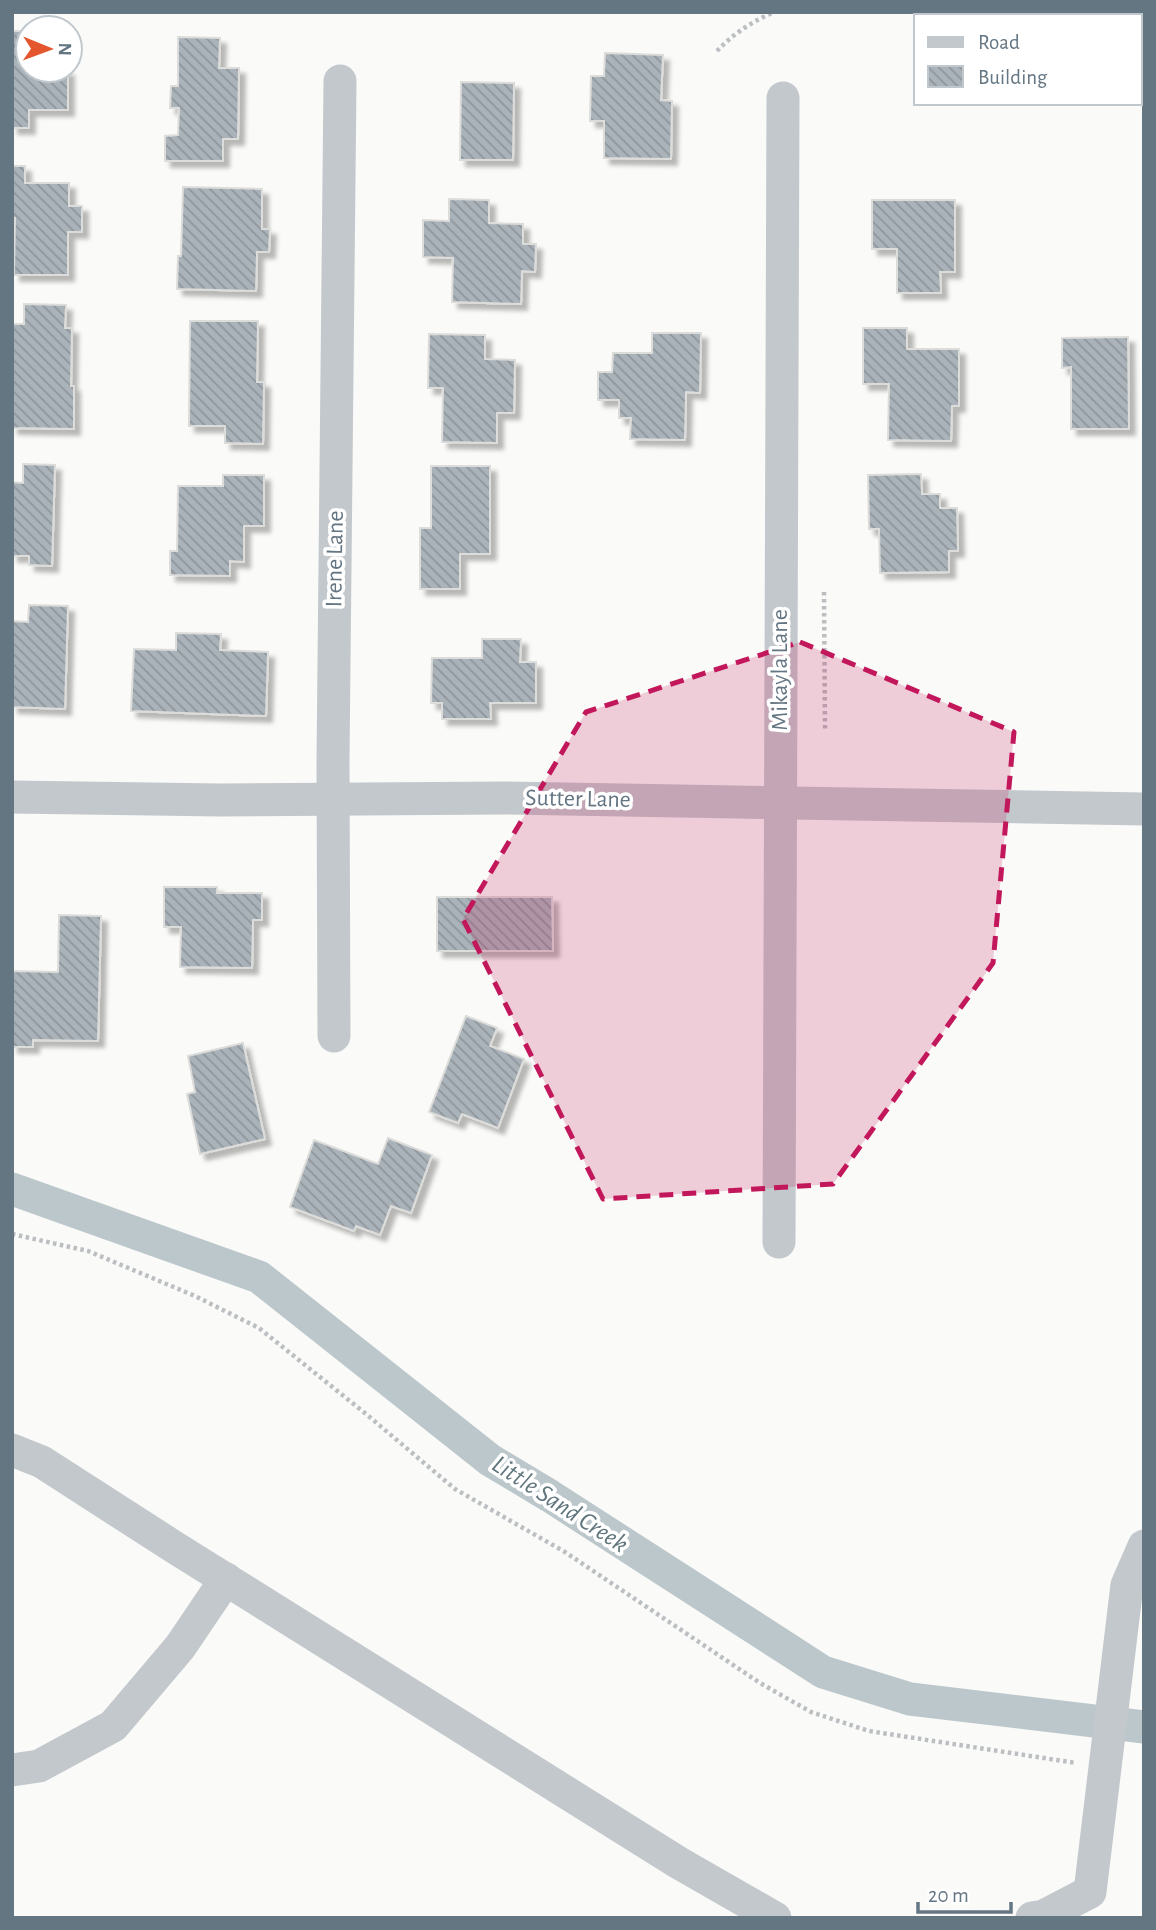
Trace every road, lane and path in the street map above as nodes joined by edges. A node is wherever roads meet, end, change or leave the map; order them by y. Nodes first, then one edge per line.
1 (772, 13) edge
2 (717, 51) dead end
3 (340, 82) dead end
4 (783, 98) dead end
5 (824, 592) dead end
6 (825, 729) dead end
7 (12, 797) edge
8 (333, 799) junction
9 (780, 803) junction
10 (1144, 809) edge
11 (334, 1036) dead end
12 (12, 1234) edge
13 (779, 1242) dead end
14 (12, 1450) edge
15 (1144, 1546) edge
16 (226, 1580) junction
17 (1105, 1766) junction
18 (12, 1770) edge
19 (775, 1918) edge
20 (1032, 1918) edge

1 - 2 path
3 - 8 street, Irene Lane
4 - 9 street, Mikayla Lane
5 - 6 path
7 - 8 street, Sutter Lane
8 - 9 street, Sutter Lane
8 - 11 street, Irene Lane
9 - 10 street, Sutter Lane
9 - 13 street, Mikayla Lane
12 - 17 path
14 - 16 street
15 - 17 street
16 - 18 street
16 - 19 street
17 - 20 street

